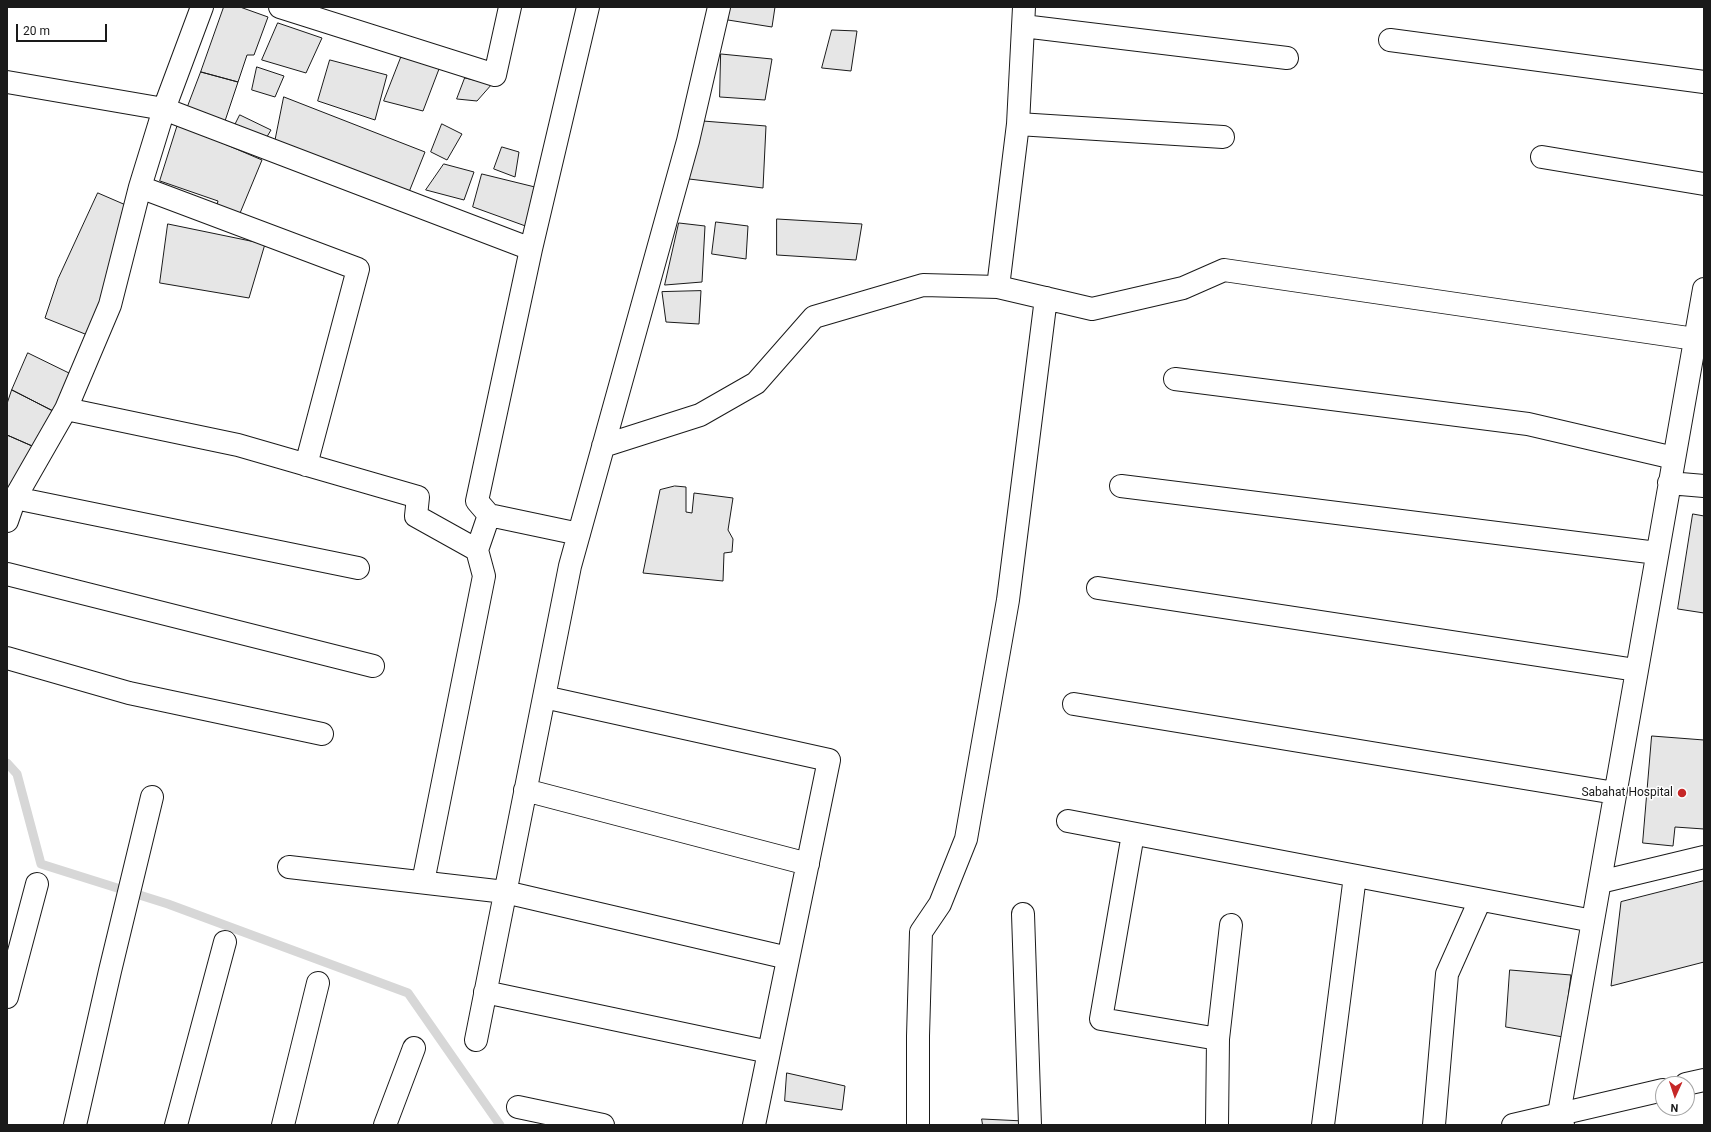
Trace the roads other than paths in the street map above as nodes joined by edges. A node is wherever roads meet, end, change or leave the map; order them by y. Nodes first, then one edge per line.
1 (202, 7) edge
2 (280, 7) edge
3 (510, 7) edge
4 (588, 7) edge
5 (719, 7) edge
6 (1024, 17) edge
7 (1390, 40) dead end
8 (1287, 58) dead end
9 (7, 82) edge
10 (1704, 82) edge
11 (164, 109) junction
12 (1018, 124) junction
13 (1223, 137) dead end
14 (1542, 157) dead end
15 (1704, 184) edge
16 (140, 187) junction
17 (531, 249) junction
18 (998, 287) junction
19 (1704, 290) edge
20 (1046, 298) junction
21 (1695, 339) junction
22 (1175, 379) dead end
23 (66, 409) junction
24 (603, 446) junction
25 (1674, 458) junction
26 (306, 465) junction
27 (1669, 483) junction
28 (1121, 486) dead end
29 (1704, 486) edge
30 (15, 498) junction
31 (489, 515) junction
32 (7, 521) edge
33 (579, 534) junction
34 (477, 550) junction
35 (1657, 553) junction
36 (358, 568) dead end
37 (7, 574) edge
38 (1098, 588) dead end
39 (7, 658) edge
40 (373, 666) dead end
41 (1636, 670) junction
42 (544, 697) junction
43 (1074, 704) dead end
44 (322, 734) dead end
45 (526, 790) junction
46 (1615, 794) junction
47 (152, 797) dead end
48 (1068, 821) dead end
49 (1133, 834) junction
50 (1704, 857) edge
51 (808, 864) junction
52 (289, 867) dead end
53 (1355, 876) junction
54 (423, 882) junction
55 (1600, 882) junction
56 (37, 884) dead end
57 (505, 892) junction
58 (1480, 900) junction
59 (1023, 914) dead end
60 (1593, 921) junction
61 (1230, 925) dead end
62 (225, 942) dead end
63 (788, 958) junction
64 (318, 983) dead end
65 (485, 992) junction
66 (7, 997) edge
67 (476, 1040) dead end
68 (1218, 1040) junction
69 (414, 1048) dead end
70 (769, 1052) junction
71 (1655, 1092) edge
72 (518, 1107) dead end
73 (1561, 1119) edge
74 (75, 1125) edge
75 (176, 1125) edge
76 (283, 1125) edge
77 (385, 1125) edge
78 (602, 1125) edge
79 (754, 1125) edge
80 (918, 1125) edge
81 (1030, 1125) edge
82 (1217, 1125) edge
83 (1323, 1125) edge
84 (1434, 1125) edge
85 (1513, 1125) edge

1 - 11 street
2 - 3 street
4 - 17 street
5 - 24 street
6 - 8 street
6 - 12 street
7 - 10 street
9 - 11 street
11 - 16 street
11 - 17 street
12 - 13 street
12 - 18 street
14 - 15 street
16 - 23 street
16 - 26 street
17 - 31 street
18 - 20 street
18 - 24 street
19 - 21 street
20 - 21 street
20 - 80 street
21 - 25 street
22 - 25 street
23 - 26 street
23 - 30 street
24 - 33 street
25 - 27 street
26 - 34 street
27 - 29 street
27 - 35 street
28 - 35 street
30 - 32 street
30 - 36 street
31 - 33 street
31 - 34 street
33 - 42 street
34 - 54 street
35 - 41 street
37 - 40 street
38 - 41 street
39 - 44 street
41 - 46 street
42 - 45 street
42 - 51 street
43 - 46 street
45 - 51 street
45 - 57 street
46 - 55 street
47 - 74 street
48 - 49 street
49 - 53 street
49 - 68 street
50 - 55 street
51 - 63 street
52 - 54 street
53 - 58 street
53 - 83 street
54 - 57 street
55 - 60 street
56 - 66 street
57 - 63 street
57 - 65 street
58 - 60 street
58 - 84 street
59 - 81 street
60 - 73 street
61 - 68 street
62 - 75 street
63 - 70 street
64 - 76 street
65 - 67 street
65 - 70 street
68 - 82 street
69 - 77 street
70 - 79 street
71 - 73 street
72 - 78 street
73 - 85 street

